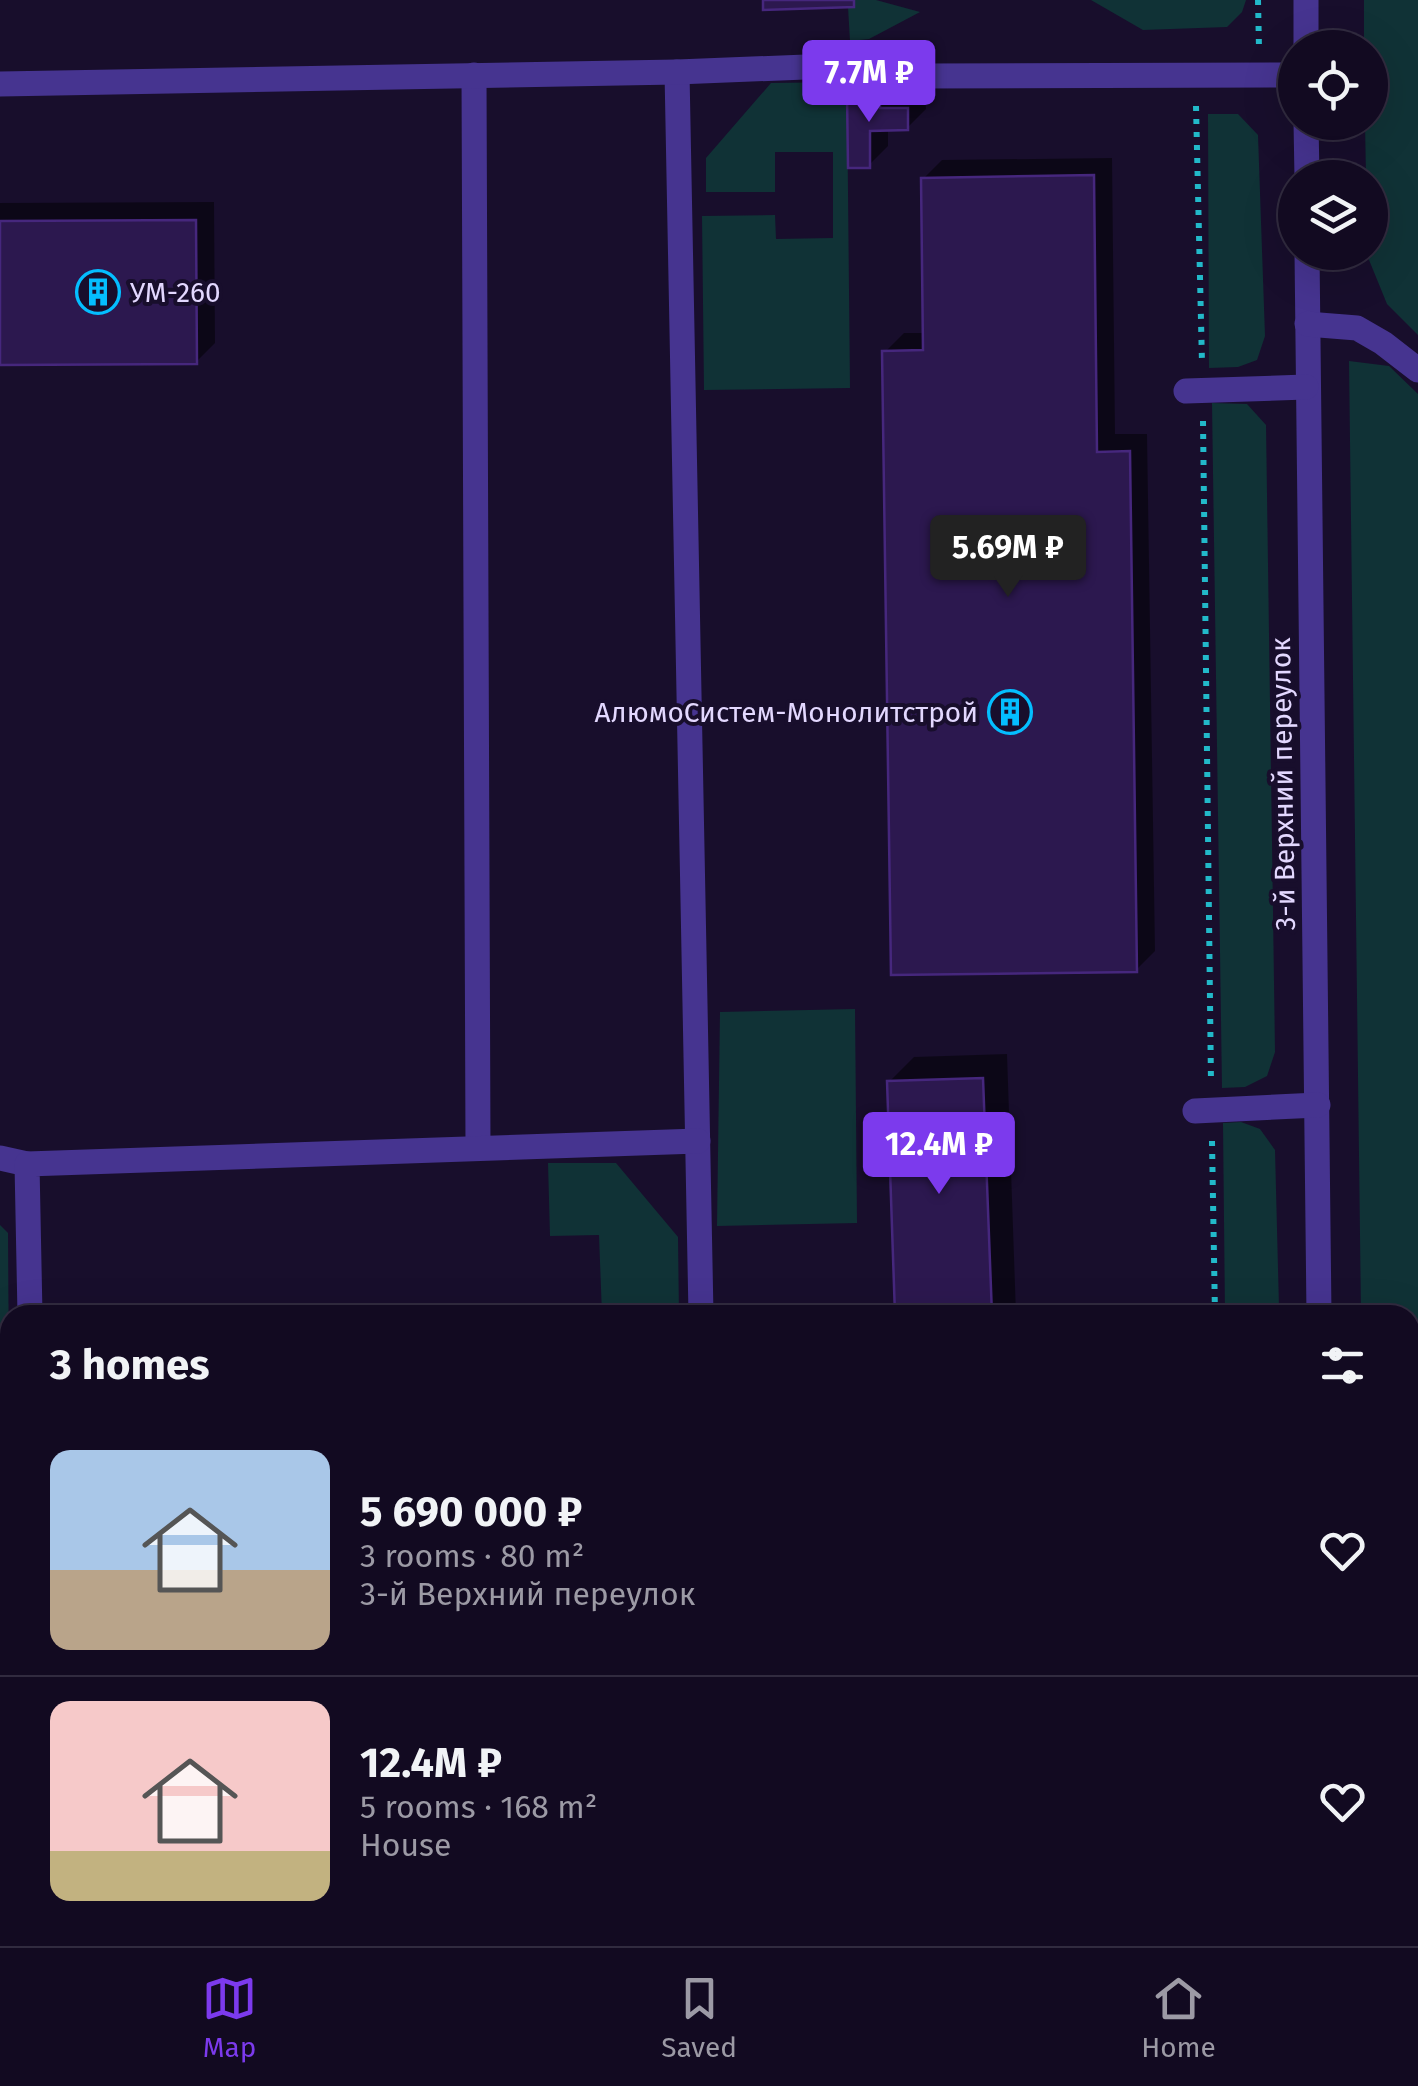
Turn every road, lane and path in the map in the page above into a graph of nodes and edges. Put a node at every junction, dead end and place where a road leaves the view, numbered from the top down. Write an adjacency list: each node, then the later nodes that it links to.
1 (1258, 0): 6 (path)
2 (1306, 0): 3 (street)
3 (1306, 30)
4 (677, 72): 5 (street); 8 (street); 17 (street)
5 (1196, 74): 6 (street); 14 (path)
6 (1260, 75): 7 (street)
7 (1278, 75)
8 (474, 76): 9 (street); 18 (street)
9 (0, 84)
10 (1307, 270): 11 (street, 3-й Верхний переулок)
11 (1307, 324): 12 (street); 13 (street, 3-й Верхний переулок)
12 (1418, 370)
13 (1306, 387): 14 (street); 15 (street, 3-й Верхний переулок)
14 (1194, 391): 16 (path)
15 (1318, 1105): 16 (street); 24 (street, 3-й Верхний переулок)
16 (1203, 1110): 23 (path)
17 (698, 1140): 18 (street); 22 (street)
18 (478, 1148): 20 (street)
19 (0, 1158): 20 (street)
20 (27, 1164): 21 (street)
21 (30, 1305)
22 (701, 1305)
23 (1214, 1305)
24 (1320, 1305)

